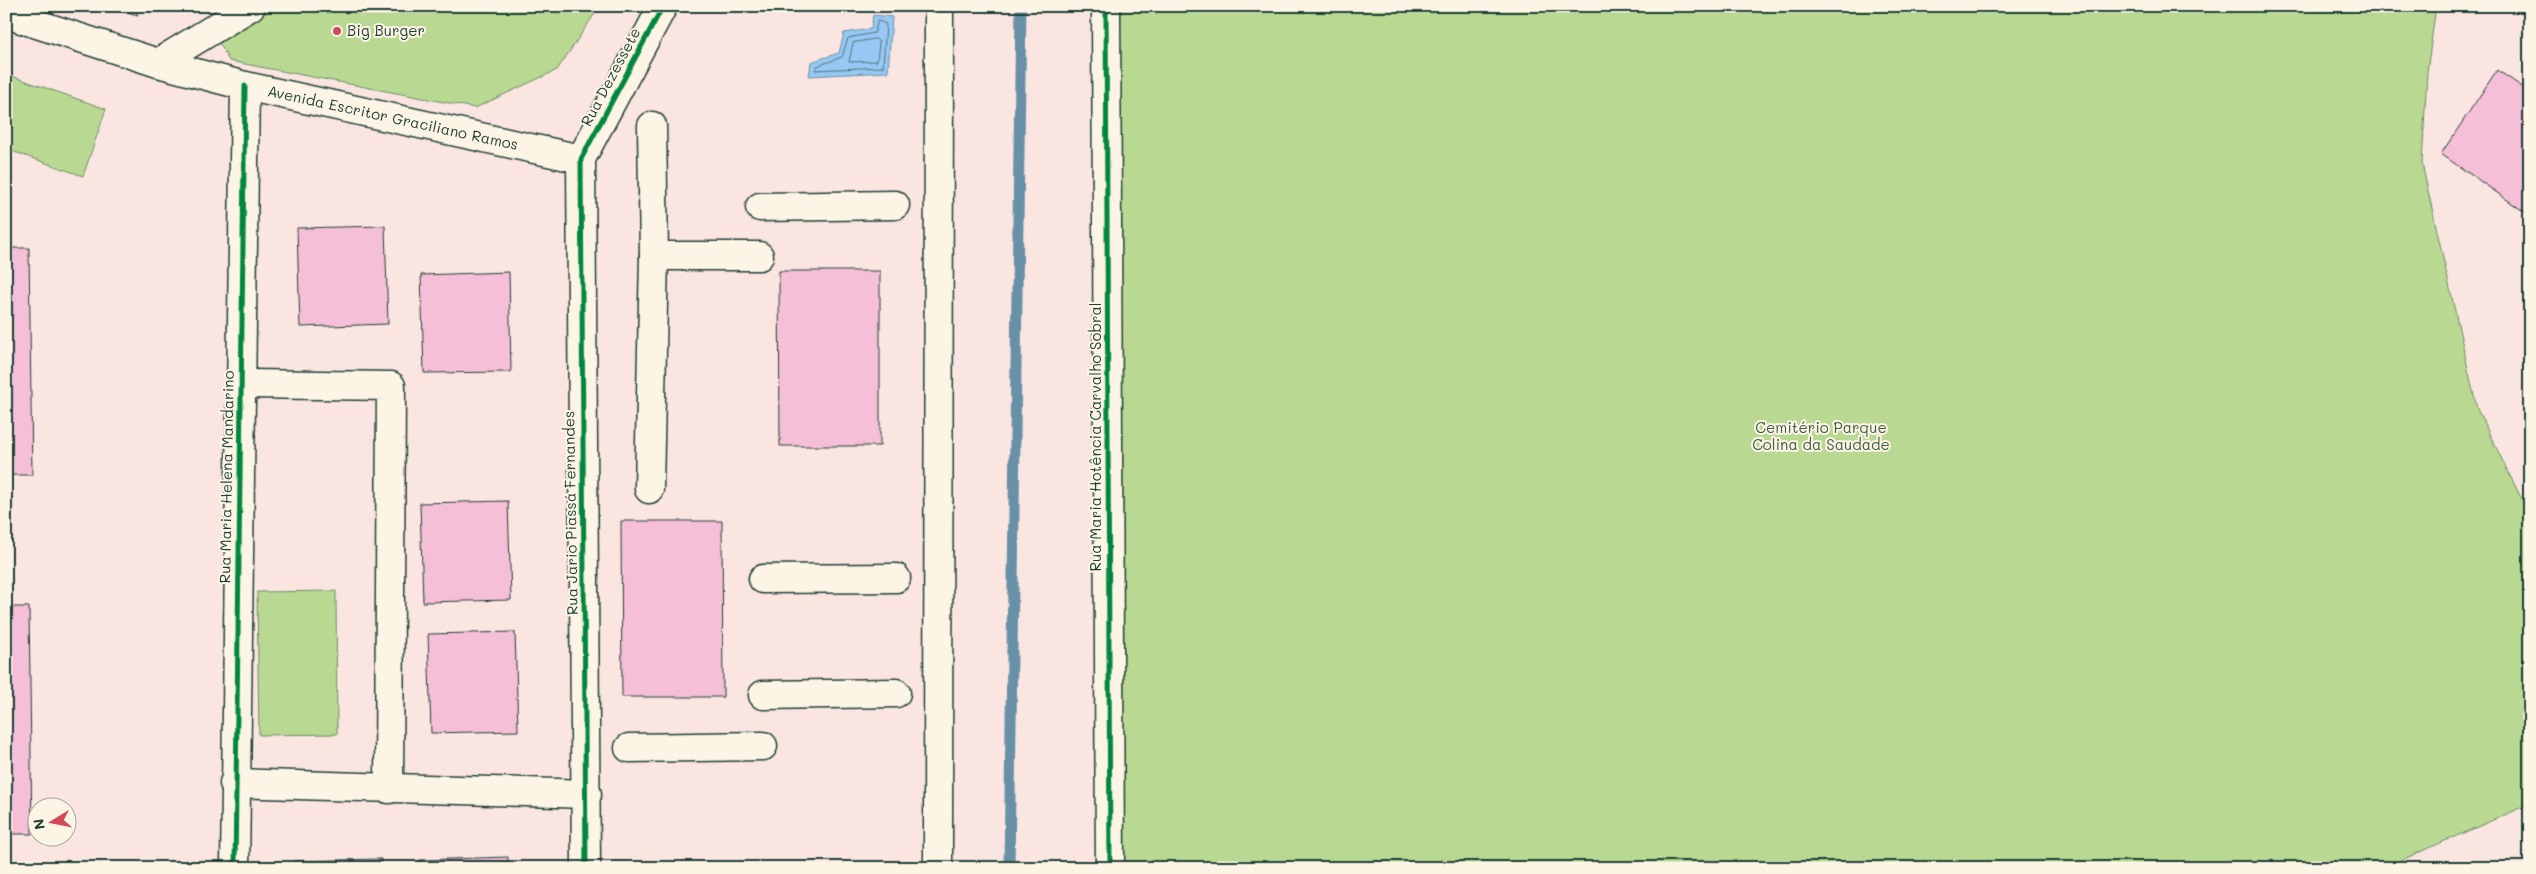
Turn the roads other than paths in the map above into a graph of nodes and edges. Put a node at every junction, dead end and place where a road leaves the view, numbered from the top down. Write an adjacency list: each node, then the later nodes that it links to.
1 (251, 6): 6 (street)
2 (663, 6): 9 (street, Rua Dezessete)
3 (939, 6): 27 (street)
4 (1106, 6): 28 (street, Rua Maria Hotência Carvalho Sobral)
5 (6, 14): 6 (street, Avenida Escritor Graciliano Ramos)
6 (158, 64): 7 (street, Avenida Escritor Graciliano Ramos)
7 (245, 86): 9 (street, Avenida Escritor Graciliano Ramos); 14 (street, Rua Maria Helena Mandarino)
8 (652, 126): 12 (street)
9 (581, 159): 24 (street, Rua Jario Piassá Fernandes)
10 (895, 205): 11 (street)
11 (760, 207)
12 (654, 256): 13 (street); 15 (street)
13 (759, 256)
14 (241, 384): 22 (street, Rua Maria Helena Mandarino); 23 (street)
15 (649, 489)
16 (896, 578): 17 (street)
17 (763, 579)
18 (896, 693): 19 (street)
19 (763, 695)
20 (763, 746): 21 (street)
21 (629, 748)
22 (246, 783): 23 (street); 25 (street, Rua Maria Helena Mandarino)
23 (389, 789): 24 (street)
24 (587, 794): 26 (street, Rua Jario Piassá Fernandes)
25 (235, 868)
26 (586, 868)
27 (938, 868)
28 (1110, 868)

